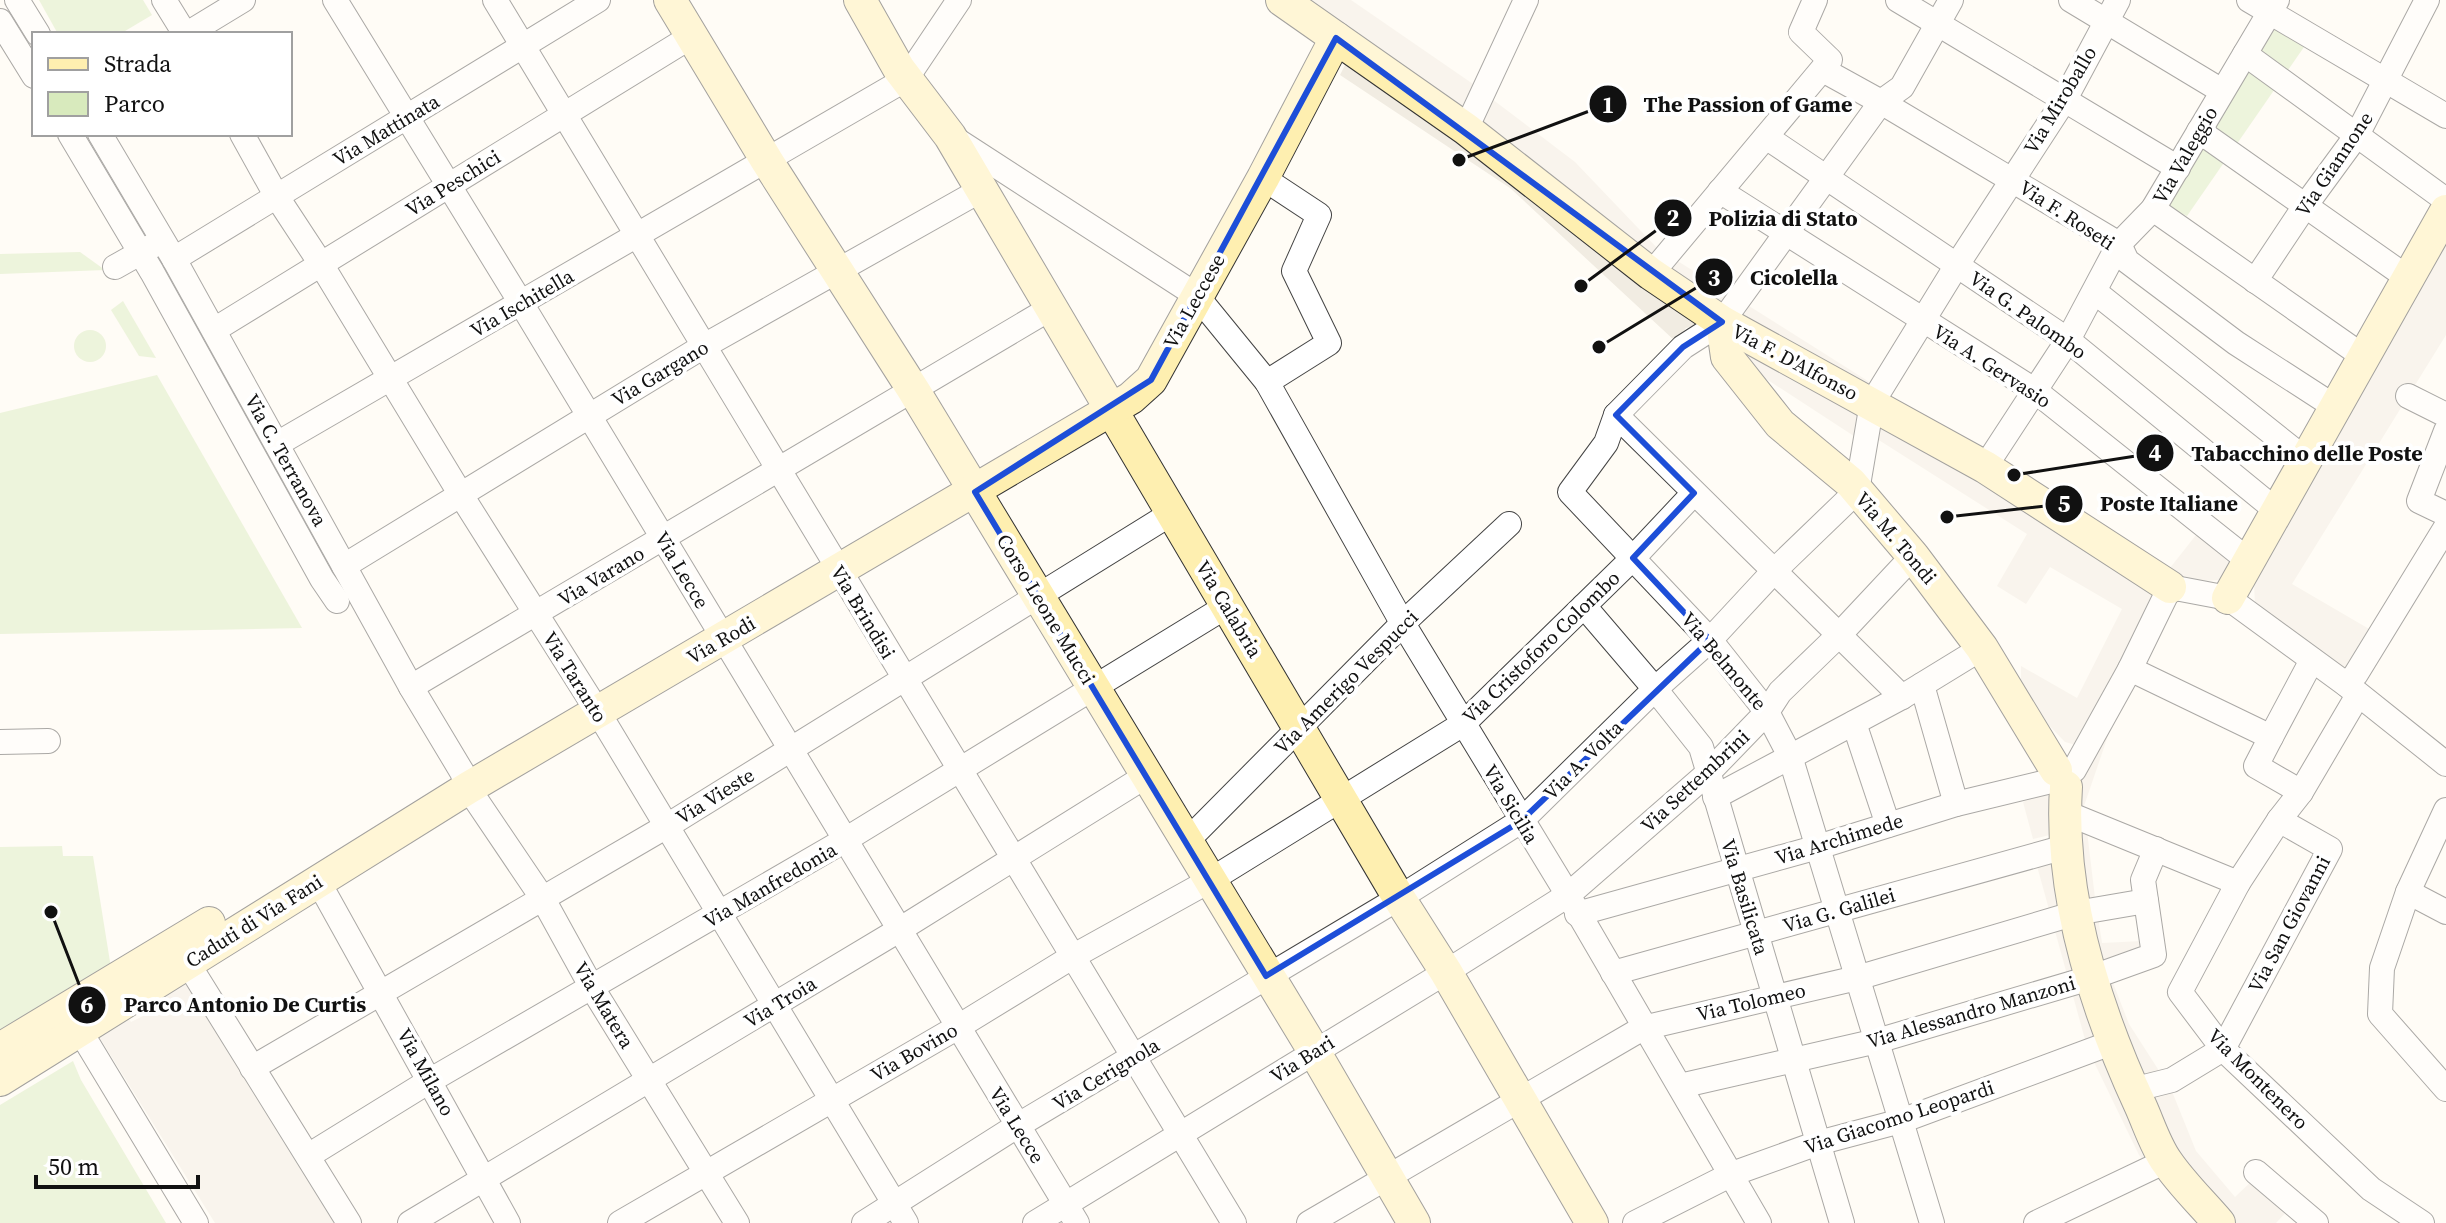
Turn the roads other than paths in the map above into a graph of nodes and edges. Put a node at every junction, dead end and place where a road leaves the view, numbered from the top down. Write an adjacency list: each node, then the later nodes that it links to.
1 (17, 0): 21 (street)
2 (164, 0): 22 (street)
3 (243, 0): 23 (street)
4 (335, 0): 37 (street, Via Lecce)
5 (495, 0): 26 (street, Via Brindisi)
6 (598, 0): 26 (street, Via Mattinata)
7 (670, 0): 24 (street, Corso Leone Mucci)
8 (860, 0): 30 (street, Via Calabria)
9 (959, 0): 30 (street)
10 (1282, 0): 25 (street, Via F. D'Alfonso)
11 (1526, 0): 38 (street)
12 (1815, 0): 28 (street)
13 (1898, 0): 20 (street)
14 (1951, 0): 20 (street)
15 (2071, 0): 18 (street)
16 (2427, 0): 31 (street, Via Giannone)
17 (2265, 4): 27 (street, Via Valeggio); 31 (street)
18 (2112, 11): 32 (street); 33 (street, Via Miroballo)
19 (0, 21): 29 (street)
20 (1937, 23): 33 (street); 34 (street)
21 (37, 32)
22 (185, 32)
23 (189, 32)
24 (692, 36): 35 (street, Via Peschici); 46 (street, Corso Leone Mucci)
25 (1336, 38): 38 (street, Via F. D'Alfonso); 48 (street, Via Leccese)
26 (523, 46): 35 (street, Via Brindisi); 37 (street, Via Mattinata)
27 (2245, 54): 32 (street, Via Valeggio); 40 (street)
28 (1823, 70): 34 (street, Via F. Roseti); 45 (street)
29 (32, 73)
30 (906, 79): 44 (street, Via Calabria); 46 (street, Via Ischitella)
31 (2385, 82): 36 (street); 40 (street, Via Giannone)
32 (2222, 91): 39 (street, Via Valeggio)
33 (2065, 99): 47 (street); 50 (street, Via Miroballo)
34 (1881, 102): 49 (street); 50 (street, Via F. Roseti)
35 (564, 115): 51 (street, Via Peschici); 60 (street, Via Brindisi)
36 (2446, 116)
37 (407, 117): 51 (street, Via Lecce); 54 (street, Via Mattinata)
38 (1466, 129): 68 (street, Via F. D'Alfonso)
39 (2199, 131): 47 (street, Via Valeggio); 56 (street)
40 (2357, 135): 55 (street); 56 (street, Via Giannone)
41 (71, 136): 63 (street)
42 (101, 136): 62 (street, Via C. Terranova)
43 (243, 136): 54 (street, Via Taranto)
44 (950, 136): 52 (street, Via Calabria); 72 (street, Via Sicilia)
45 (1766, 137): 49 (street, Via G. Palombo); 53 (street)
46 (767, 161): 60 (street, Via Ischitella); 67 (street, Corso Leone Mucci)
47 (2178, 168): 57 (street, Via Valeggio)
48 (1263, 178): 72 (street, Via Leccese); 82 (street)
49 (1827, 178): 59 (street); 65 (street, Via G. Palombo)
50 (2012, 179): 61 (street, Via F. Roseti); 65 (street, Via Miroballo)
51 (448, 186): 64 (street, Via Peschici); 73 (street, Via Lecce)
52 (981, 190): 67 (street, Via Gargano); 74 (street, Via Calabria)
53 (1720, 191): 59 (street, Via A. Gervasio); 68 (street)
54 (277, 197): 62 (street, Via Mattinata); 64 (street, Via Taranto)
55 (2446, 200)
56 (2305, 206): 69 (street); 70 (street, Via Giannone)
57 (2153, 209): 61 (street, Via Valeggio); 70 (street)
58 (2446, 211): 69 (street)
59 (1785, 233): 75 (street, Via A. Gervasio); 76 (street)
60 (637, 236): 73 (street, Via Ischitella); 79 (street, Via Brindisi)
61 (2119, 244): 71 (street, Via Valeggio); 87 (street, Via F. Roseti)
62 (169, 250): 63 (street, Via Mattinata); 77 (street, Via C. Terranova)
63 (141, 253): 66 (street, Via Mattinata); 116 (street)
64 (321, 264): 77 (street, Via Peschici); 81 (street, Via Taranto)
65 (1957, 265): 75 (street, Via Miroballo); 78 (street, Via G. Palombo)
66 (115, 267)
67 (837, 272): 79 (street, Via Gargano); 84 (street, Corso Leone Mucci)
68 (1651, 274): 76 (street, Via F. D'Alfonso)
69 (2408, 278): 80 (street)
70 (2255, 281): 80 (street)
71 (2095, 292): 78 (street, Via Valeggio); 94 (street)
72 (1196, 295): 82 (street, Via Sicilia); 88 (street, Via Leccese)
73 (521, 303): 81 (street, Via Ischitella); 91 (street, Via Lecce)
74 (1051, 308): 84 (street, Via Varano); 88 (street, Via Calabria)
75 (1922, 320): 83 (street, Via A. Gervasio); 86 (street, Via Miroballo)
76 (1722, 322): 86 (street, Via F. D'Alfonso); 89 (street, Via Belmonte); 97 (street, Via M. Tondi)
77 (214, 330): 93 (street, Via C. Terranova)
78 (2068, 340): 83 (street, Via Valeggio); 101 (street, Via G. Palombo)
79 (704, 346): 91 (street, Via Gargano); 96 (street, Via Brindisi)
80 (2364, 357): 87 (street)
81 (390, 379): 93 (street, Via Ischitella); 100 (street, Via Taranto)
82 (1267, 382): 120 (street, Via Sicilia)
83 (2034, 390): 95 (street, Via Valeggio); 109 (street, Via A. Gervasio)
84 (914, 391): 96 (street, Via Varano); 98 (street, Corso Leone Mucci)
85 (2408, 396): 90 (street)
86 (1872, 403): 95 (street, Via F. D'Alfonso); 97 (street)
87 (2335, 407): 94 (street)
88 (1111, 410): 98 (street, Via Leccese); 102 (street, Via Calabria)
89 (1616, 415): 99 (street); 108 (street, Via Belmonte)
90 (2446, 415)
91 (588, 417): 100 (street, Via Gargano); 106 (street, Via Lecce)
92 (2446, 431): 103 (street)
93 (277, 444): 110 (street, Via C. Terranova)
94 (2306, 460): 101 (street)
95 (1985, 467): 113 (street, Via F. D'Alfonso)
96 (780, 470): 106 (street, Via Varano); 111 (street, Via Brindisi)
97 (1857, 491): 107 (street, Via M. Tondi); 112 (street, Via A. Volta)
98 (975, 492): 111 (street, Via Rodi); 114 (street, Corso Leone Mucci)
99 (1694, 493): 108 (street, Via Cristoforo Colombo); 112 (street)
100 (461, 495): 110 (street, Via Gargano); 119 (street, Via Taranto)
101 (2277, 511): 109 (street)
102 (1172, 513): 114 (street, Via Vieste); 117 (street, Via Calabria)
103 (2446, 517)
104 (1509, 524): 120 (street, Via Amerigo Vespucci)
105 (2446, 527): 131 (street)
106 (663, 539): 119 (street, Via Varano); 122 (street, Via Lecce)
107 (1913, 556): 121 (street, Via Settembrini); 124 (street, Via M. Tondi)
108 (1633, 558): 118 (street, Via Cristoforo Colombo); 123 (street, Via Belmonte)
109 (2249, 561): 115 (street)
110 (344, 566): 128 (street, Via C. Terranova)
111 (838, 571): 122 (street, Via Rodi); 127 (street, Via Brindisi)
112 (1774, 571): 121 (street); 123 (street, Via A. Volta)
113 (2170, 587): 115 (street); 126 (street)
114 (1037, 595): 127 (street, Via Vieste); 129 (street, Corso Leone Mucci)
115 (2228, 598): 125 (street)
116 (337, 601)
117 (1227, 606): 129 (street, Via Manfredonia); 137 (street, Via Calabria)
118 (1584, 606): 130 (street, Via Basilicata); 136 (street, Via Cristoforo Colombo)
119 (535, 614): 128 (street, Via Varano); 133 (street, Via Taranto)
120 (1403, 623): 136 (street, Via Sicilia); 137 (street, Via Amerigo Vespucci)
121 (1839, 635): 132 (street); 134 (street, Via Settembrini)
122 (724, 638): 133 (street, Via Rodi); 141 (street, Via Lecce)
123 (1710, 640): 130 (street, Via A. Volta); 134 (street, Via Belmonte)
124 (1982, 648): 132 (street); 147 (street, Via M. Tondi)
125 (2312, 660): 131 (street); 138 (street)
126 (2130, 669): 138 (street); 147 (street)
127 (904, 680): 141 (street, Via Vieste); 144 (street, Via Brindisi)
128 (411, 687): 146 (street, Via C. Terranova)
129 (1093, 688): 144 (street, Via Manfredonia); 145 (street, Corso Leone Mucci)
130 (1655, 689): 148 (street, Via Basilicata); 154 (street, Via A. Volta)
131 (2352, 690): 143 (street); 149 (street)
132 (1912, 691): 135 (street); 151 (street)
133 (598, 712): 146 (street, Via Rodi); 156 (street, Via Taranto)
134 (1767, 712): 142 (street, Via Belmonte); 148 (street, Via Settembrini)
135 (1854, 723): 142 (street); 155 (street)
136 (1463, 724): 150 (street, Via Cristoforo Colombo); 154 (street, Via Sicilia)
137 (1300, 729): 150 (street, Via Calabria); 158 (street, Via Amerigo Vespucci)
138 (2271, 737): 149 (street)
139 (48, 741): 140 (street)
140 (0, 742)
141 (791, 748): 156 (street, Via Vieste); 157 (street, Via Lecce)
142 (1790, 756): 148 (street); 159 (street, Via Belmonte)
143 (2445, 761)
144 (959, 770): 157 (street, Via Manfredonia); 162 (street, Via Brindisi)
145 (1146, 776): 158 (street, Corso Leone Mucci); 162 (street, Via Troia)
146 (465, 780): 164 (street, Caduti di Via Fani); 169 (street, Via Matera); 189 (street)
147 (2063, 784): 151 (street, Via Archimede); 160 (street, Via M. Tondi); 161 (street)
148 (1712, 785): 163 (street, Via Basilicata); 171 (street, Via Settembrini)
149 (2301, 792): 153 (street)
150 (1341, 799): 165 (street, Via Cristoforo Colombo); 168 (street, Via Calabria)
151 (1956, 804): 155 (street, Via Archimede)
152 (2446, 810): 167 (street)
153 (2279, 820): 166 (street, Via Montenero); 195 (street, Via San Giovanni)
154 (1521, 821): 168 (street, Via A. Volta); 171 (street, Via Sicilia)
155 (1888, 825): 159 (street, Via Archimede)
156 (667, 826): 169 (street, Via Vieste); 175 (street, Via Taranto)
157 (845, 840): 175 (street, Via Manfredonia); 176 (street, Via Lecce)
158 (1186, 842): 165 (street, Corso Leone Mucci)
159 (1818, 847): 163 (street, Via Archimede); 172 (street, Via Belmonte)
160 (2065, 847): 172 (street, Via G. Galilei); 174 (street, Via M. Tondi)
161 (2156, 849): 166 (street); 170 (street, Via Alessandro Manzoni)
162 (1013, 859): 176 (street, Via Troia); 178 (street, Via Brindisi)
163 (1737, 869): 171 (street, Via Archimede); 177 (street, Via Basilicata)
164 (318, 881): 179 (street, Caduti di Via Fani); 186 (street, Via Milano)
165 (1209, 881): 178 (street, Via Bovino); 182 (street, Corso Leone Mucci)
166 (2238, 883): 195 (street, Via Montenero)
167 (2408, 892): 173 (street); 204 (street)
168 (1399, 898): 180 (street, Via Calabria); 182 (street, Via A. Volta)
169 (543, 899): 185 (street, Via Matera); 186 (street, Via Vieste)
170 (2146, 901): 174 (street, Via Tolomeo); 184 (street, Via Alessandro Manzoni)
171 (1573, 905): 180 (street, Via Bari); 181 (street, Via Sicilia)
172 (1837, 911): 177 (street, Via G. Galilei); 183 (street, Via Belmonte)
173 (2446, 912)
174 (2076, 913): 183 (street, Via Tolomeo); 184 (street, Via M. Tondi)
175 (720, 915): 185 (street, Via Manfredonia); 188 (street, Via Taranto)
176 (899, 930): 188 (street, Via Troia); 190 (street, Via Lecce)
177 (1756, 934): 181 (street, Via G. Galilei); 187 (street, Via Basilicata)
178 (1072, 957): 190 (street, Via Bovino); 197 (street, Via Brindisi)
179 (187, 962): 189 (street, Caduti di Via Fani); 199 (street)
180 (1446, 972): 196 (street, Via Bari); 206 (street, Via Calabria)
181 (1613, 973): 191 (street, Via Sicilia)
182 (1266, 976): 196 (street, Corso Leone Mucci); 197 (street, Via Cerignola)
183 (1857, 978): 187 (street, Via Tolomeo); 192 (street, Via Belmonte)
184 (2090, 978): 192 (street, Via Alessandro Manzoni); 193 (street, Via M. Tondi)
185 (591, 986): 201 (street, Via Manfredonia); 202 (street, Via Matera)
186 (381, 994): 199 (street, Via Vieste); 201 (street, Via Milano)
187 (1775, 997): 191 (street, Via Tolomeo); 198 (street, Via Basilicata)
188 (774, 1005): 202 (street, Via Troia); 207 (street, Via Taranto)
189 (73, 1020): 194 (street); 200 (street, Caduti di Via Fani); 222 (street)
190 (958, 1027): 207 (street, Via Bovino); 209 (street, Via Lecce)
191 (1643, 1028): 203 (street, Via Sicilia); 206 (street, Via Tolomeo)
192 (1877, 1041): 198 (street, Via Alessandro Manzoni); 208 (street, Via Belmonte)
193 (2111, 1043): 205 (street, Via M. Tondi); 208 (street, Via Giacomo Leopardi)
194 (0, 1049)
195 (2223, 1049): 205 (street); 241 (street, Via Montenero)
196 (1314, 1051): 210 (street, Via Bari); 217 (street, Corso Leone Mucci)
197 (1133, 1059): 209 (street, Via Cerignola); 210 (street, Via Brindisi)
198 (1793, 1060): 203 (street, Via Alessandro Manzoni); 211 (street, Via Basilicata)
199 (252, 1068): 212 (street)
200 (0, 1080)
201 (431, 1080): 212 (street, Via Manfredonia); 218 (street, Via Milano)
202 (650, 1080): 214 (street, Via Matera); 218 (street, Via Troia)
203 (1680, 1086): 216 (street, Via Sicilia)
204 (2446, 1089)
205 (2132, 1090): 213 (street, Via M. Tondi)
206 (1518, 1099): 217 (street, Via Tolomeo); 233 (street, Via Calabria)
207 (831, 1100): 214 (street, Via Bovino); 220 (street, Via Taranto)
208 (1901, 1121): 211 (street, Via Giacomo Leopardi); 237 (street, Via Belmonte)
209 (1017, 1126): 219 (street, Via Lecce); 220 (street, Via Cerignola)
210 (1182, 1134): 219 (street, Via Bari); 230 (street, Via Brindisi)
211 (1818, 1143): 216 (street, Via Giacomo Leopardi); 236 (street, Via Basilicata)
212 (308, 1156): 223 (street)
213 (2166, 1161): 238 (street); 239 (street, Via M. Tondi)
214 (705, 1172): 226 (street, Via Bovino); 227 (street, Via Matera)
215 (2256, 1172): 221 (street)
216 (1732, 1174): 234 (street, Via Giacomo Leopardi); 235 (street, Via Sicilia)
217 (1387, 1177): 231 (street, Via Tolomeo); 232 (street, Corso Leone Mucci)
218 (484, 1179): 224 (street, Via Troia); 225 (street, Via Milano)
219 (1071, 1213): 229 (street, Via Bari)
220 (900, 1214): 228 (street, Via Cerignola)
221 (2289, 1215): 240 (street)
222 (196, 1223)
223 (349, 1223)
224 (410, 1223)
225 (508, 1223)
226 (620, 1223)
227 (737, 1223)
228 (864, 1223)
229 (1035, 1223)
230 (1234, 1223)
231 (1309, 1223)
232 (1414, 1223)
233 (1592, 1223)
234 (1635, 1223)
235 (1759, 1223)
236 (1842, 1223)
237 (1932, 1223)
238 (2036, 1223)
239 (2219, 1223)
240 (2316, 1223)
241 (2422, 1223)

